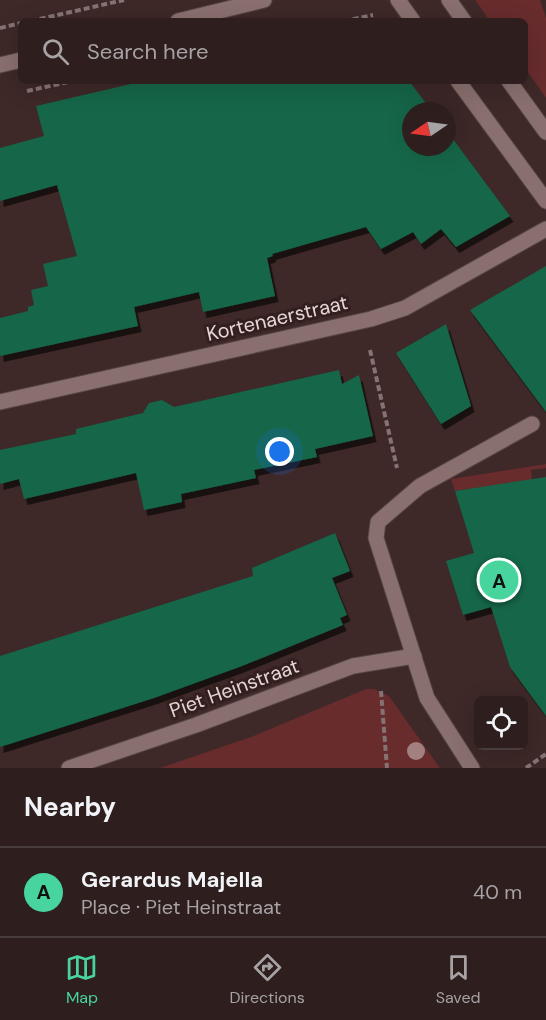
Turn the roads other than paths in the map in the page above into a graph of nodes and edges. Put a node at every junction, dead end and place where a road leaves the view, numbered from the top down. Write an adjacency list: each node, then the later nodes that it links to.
1 (264, 0): 4 (street)
2 (398, 0): 5 (street)
3 (449, 0): 6 (street)
4 (190, 18)
5 (411, 18)
6 (462, 18)
7 (18, 61): 8 (street)
8 (0, 65)
9 (460, 84): 12 (street)
10 (511, 84): 11 (street)
11 (546, 132)
12 (546, 201)
13 (546, 229): 14 (street, Kortenaerstraat)
14 (0, 402)
15 (532, 424): 16 (street)
16 (414, 656): 17 (street, Piet Heinstraat); 18 (street)
17 (69, 768)
18 (472, 768)

